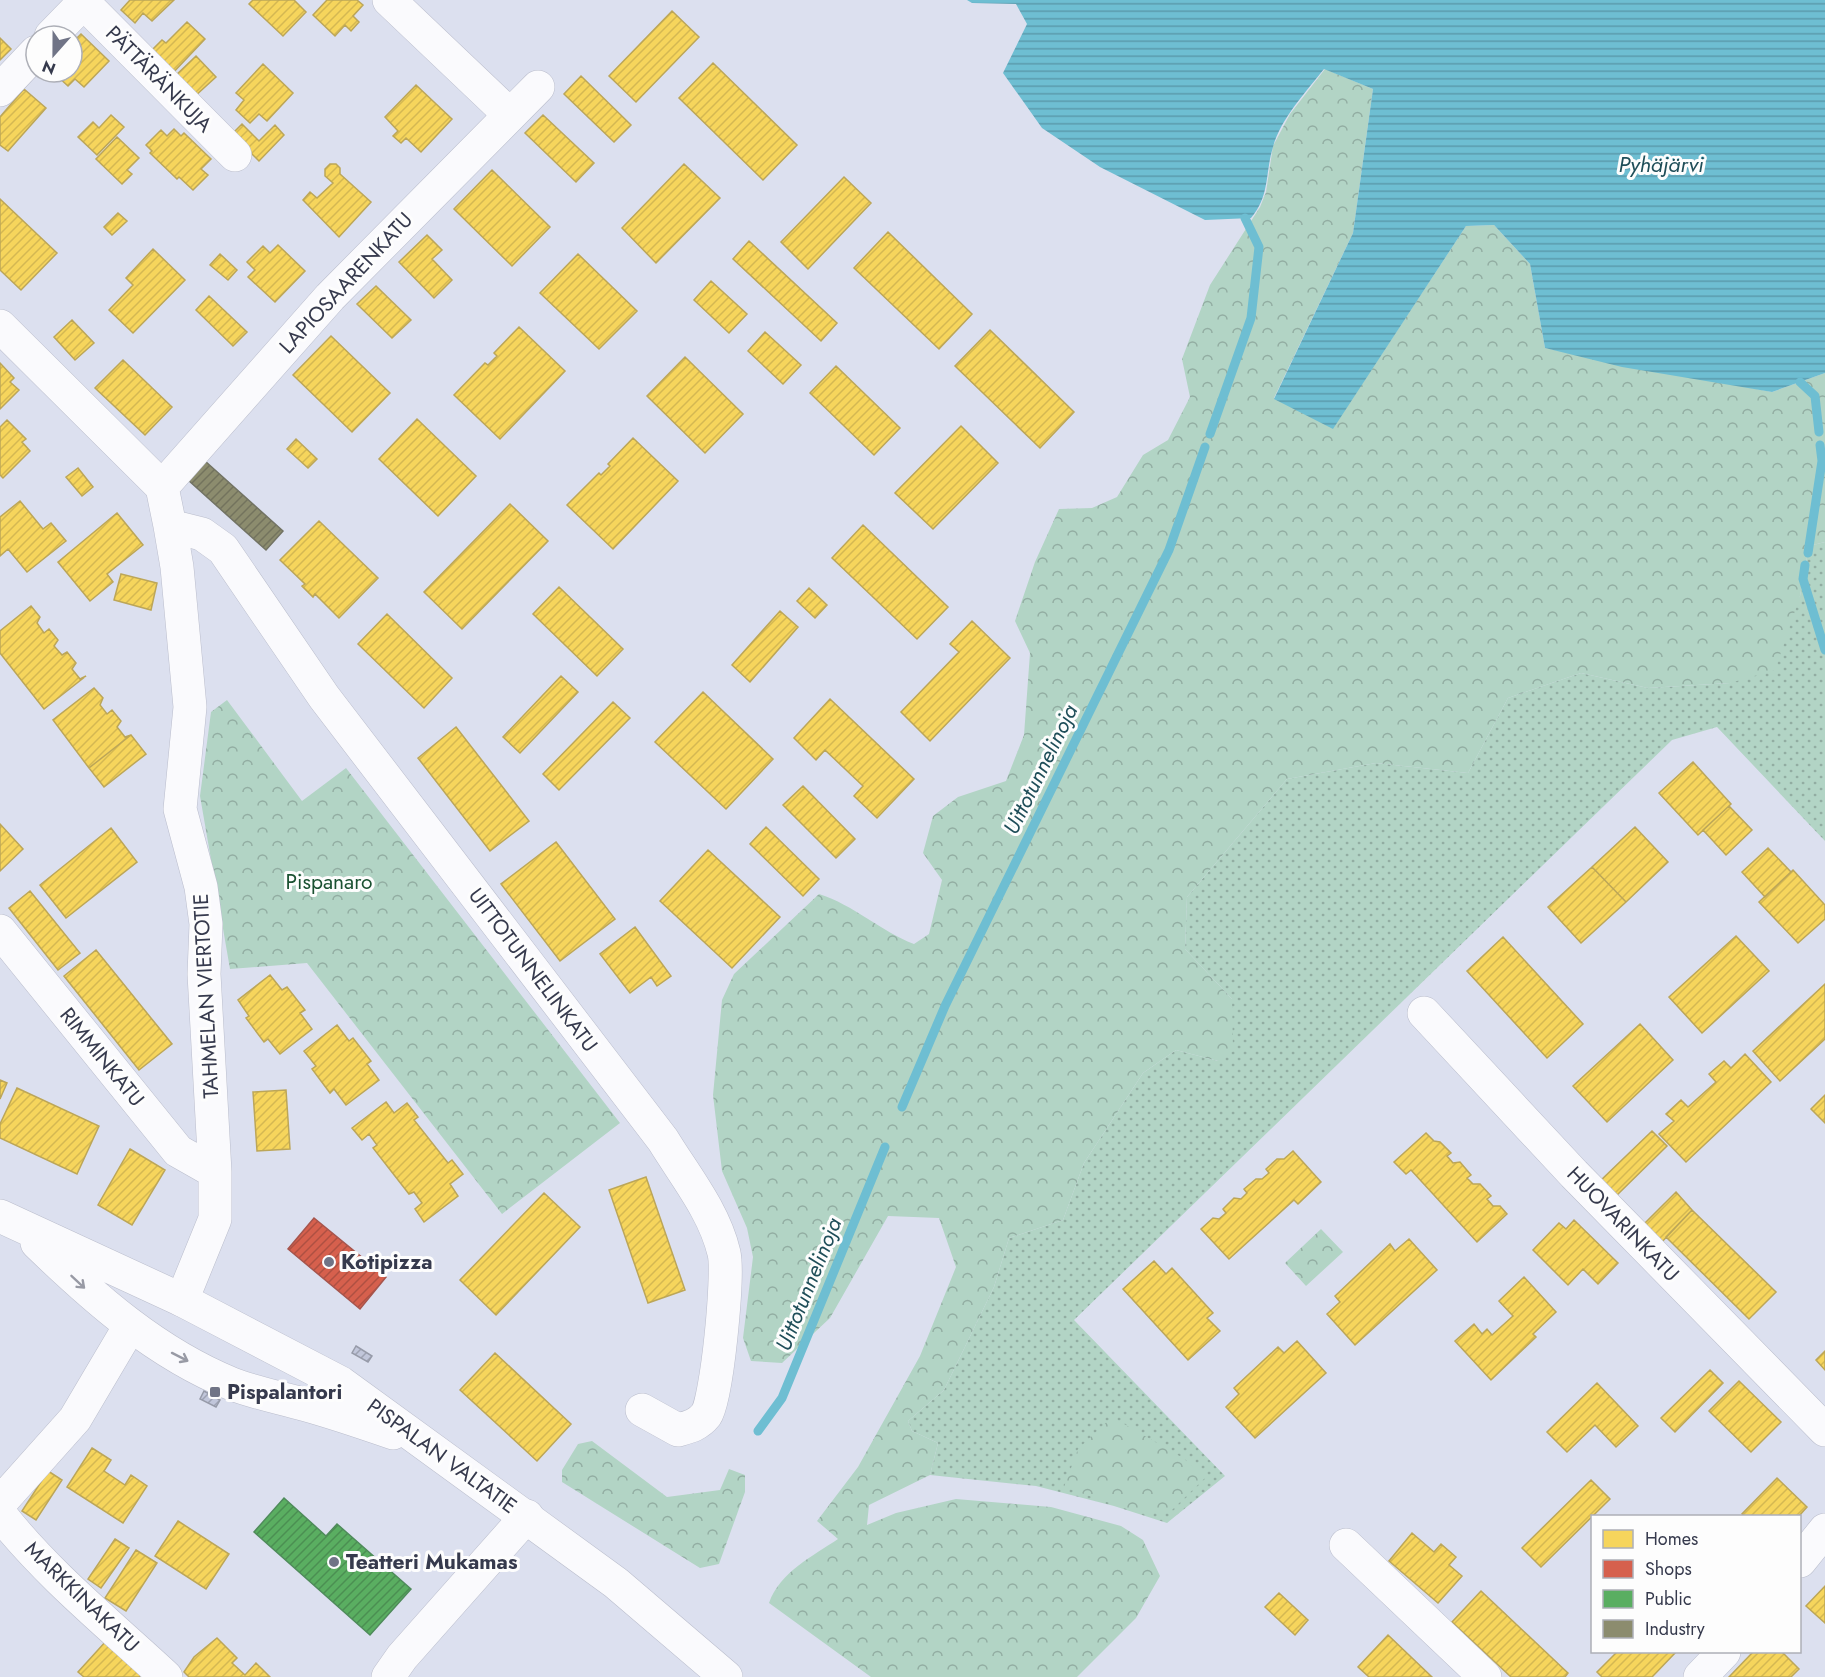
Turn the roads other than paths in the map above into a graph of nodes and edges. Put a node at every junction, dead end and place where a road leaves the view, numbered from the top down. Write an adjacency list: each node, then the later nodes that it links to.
1 (389, 0): 7 (street)
2 (84, 1): 3 (street); 8 (street, PÄTTÄRÄNKUJA)
3 (62, 24)
4 (24, 65): 6 (street)
5 (538, 87): 7 (street, LAPIOSAARENKATU)
6 (0, 90)
7 (510, 115): 10 (street, LAPIOSAARENKATU)
8 (235, 155)
9 (0, 326): 10 (street)
10 (162, 487): 11 (street, TAHMELAN VIERTOTIE)
11 (170, 526): 14 (street, TAHMELAN VIERTOTIE); 18 (street, UITTOTUNNELINKATU)
12 (0, 931): 14 (street, RIMMINKATU)
13 (1424, 1013): 19 (street, HUOVARINKATU)
14 (215, 1172): 16 (street, TAHMELAN VIERTOTIE)
15 (10, 1222): 16 (street, PISPALAN VALTATIE); 17 (street, one-way to 17)
16 (182, 1300): 20 (street, PISPALAN VALTATIE)
17 (123, 1338): 20 (street, one-way to 20); 21 (street)
18 (642, 1410)
19 (1825, 1430)
20 (421, 1442): 23 (street, PISPALAN VALTATIE)
21 (0, 1503)
22 (0, 1514): 28 (street, MARKKINAKATU)
23 (527, 1516): 29 (street); 30 (street, PISPALAN VALTATIE)
24 (1825, 1530): 26 (street)
25 (1346, 1545): 31 (street)
26 (1801, 1560)
27 (1723, 1653): 32 (street)
28 (166, 1677)
29 (388, 1677)
30 (726, 1677)
31 (1485, 1677)
32 (1700, 1677)

